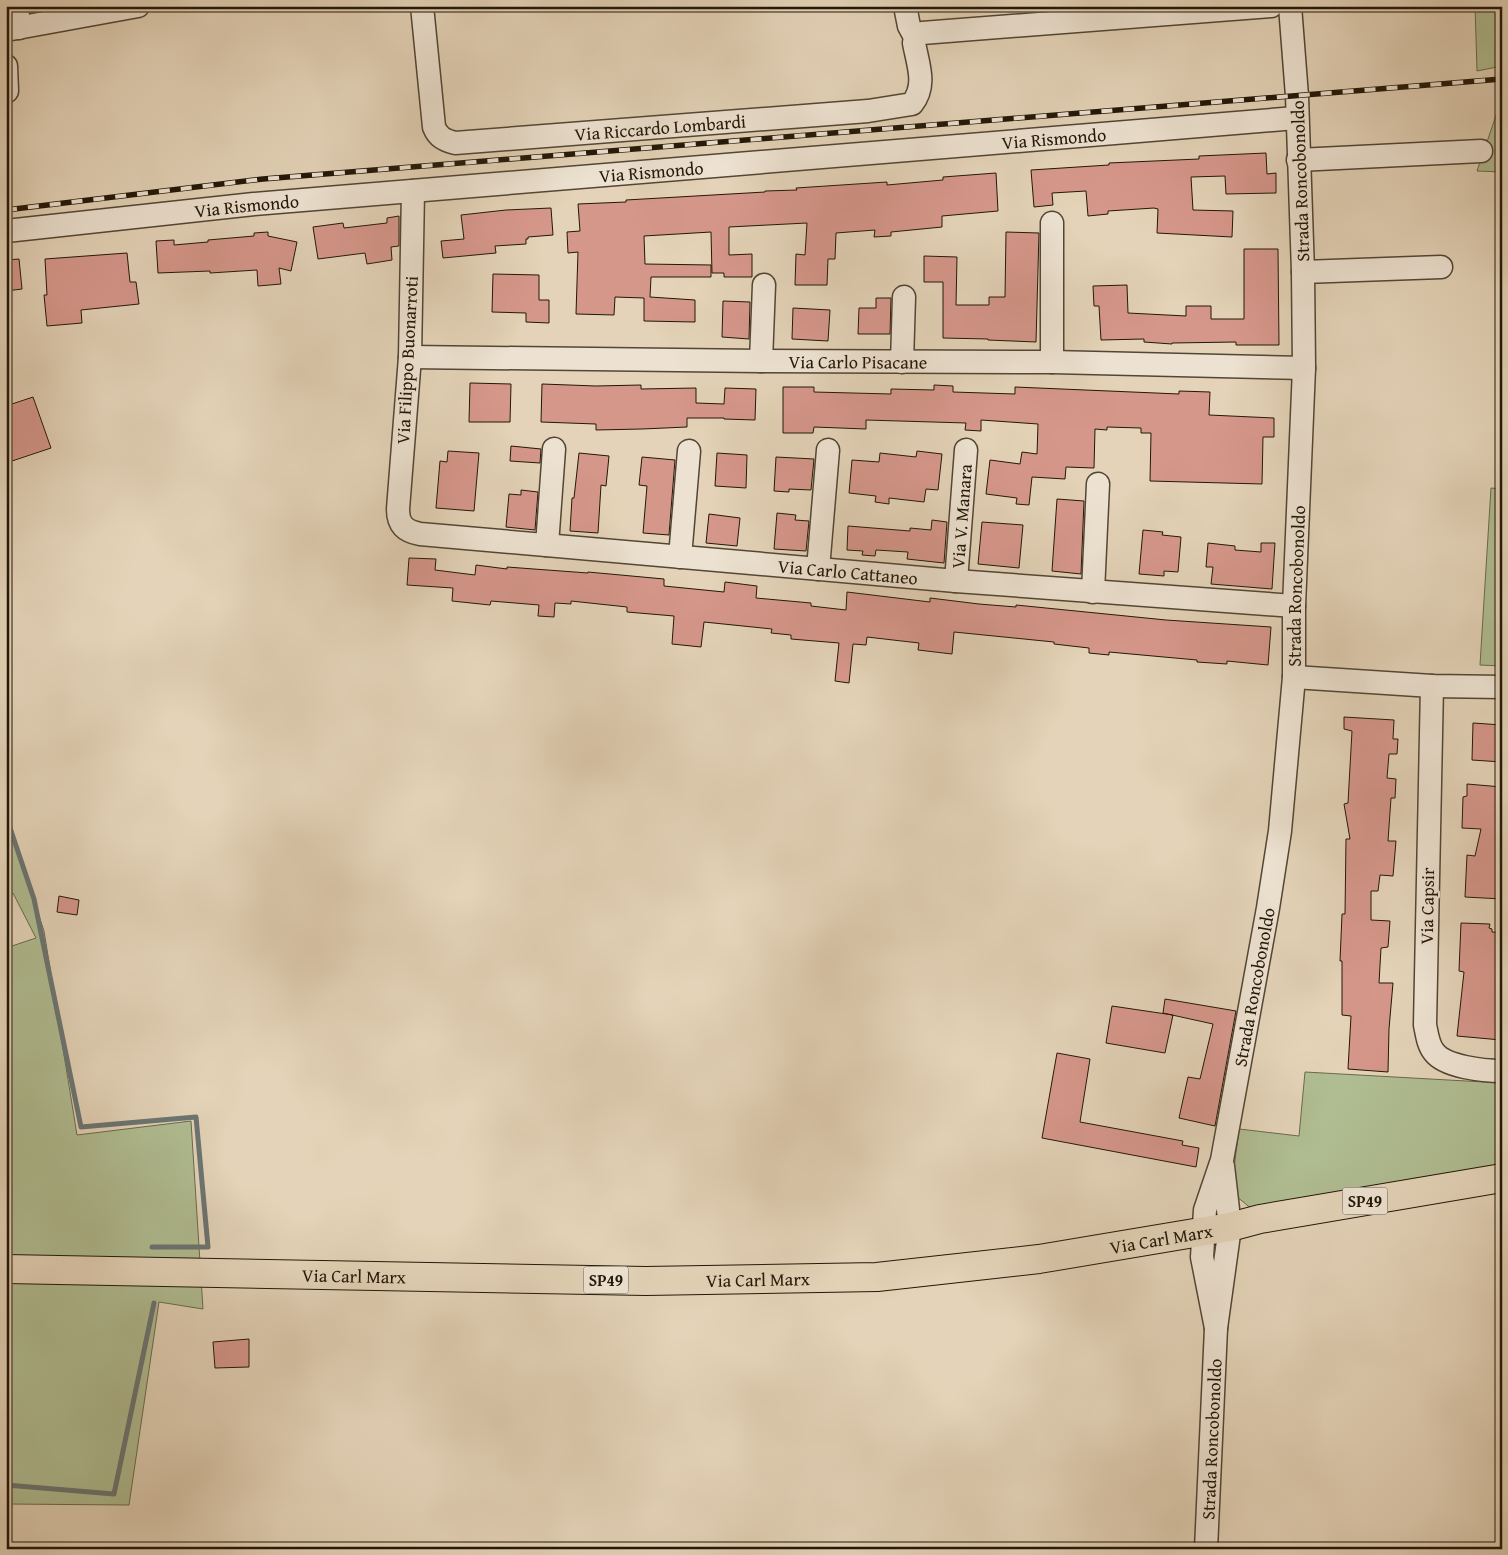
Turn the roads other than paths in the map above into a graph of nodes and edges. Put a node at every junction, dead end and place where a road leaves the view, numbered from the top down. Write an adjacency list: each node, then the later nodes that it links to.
1 (138, 6): 6 (street)
2 (422, 6): 7 (street, Via Riccardo Lombardi)
3 (905, 6): 7 (street, Via Riccardo Lombardi)
4 (1271, 6): 7 (street)
5 (1290, 6): 10 (street, Strada Roncobonoldo)
6 (14, 21)
7 (915, 37)
8 (6, 66): 9 (street)
9 (8, 91)
10 (1296, 118): 12 (street, Strada Roncobonoldo); 13 (street, Via Rismondo)
11 (1481, 151): 12 (street)
12 (1298, 160): 17 (street, Strada Roncobonoldo)
13 (413, 191): 15 (street, Via Rismondo); 20 (street, Via Filippo Buonarroti)
14 (1052, 223): 23 (street)
15 (6, 231)
16 (1441, 267): 17 (street)
17 (1303, 272): 24 (street, Strada Roncobonoldo)
18 (764, 285): 21 (street)
19 (904, 297): 22 (street)
20 (410, 357): 21 (street, Via Carlo Pisacane); 30 (street, Via Filippo Buonarroti)
21 (761, 361): 22 (street, Via Carlo Pisacane)
22 (902, 362): 23 (street, Via Carlo Pisacane)
23 (1052, 362): 24 (street, Via Carlo Pisacane)
24 (1304, 368): 36 (street, Strada Roncobonoldo)
25 (554, 449): 31 (street)
26 (828, 450): 33 (street)
27 (966, 450): 34 (street, Via V. Manara)
28 (689, 451): 32 (street)
29 (1098, 484): 35 (street)
30 (403, 527): 31 (street, Via Carlo Cattaneo)
31 (547, 545): 32 (street, Via Carlo Cattaneo)
32 (680, 557): 33 (street, Via Carlo Cattaneo)
33 (818, 569): 34 (street, Via Carlo Cattaneo)
34 (956, 581): 35 (street, Via Carlo Cattaneo)
35 (1093, 592): 36 (street, Via Carlo Cattaneo)
36 (1294, 606): 37 (street, Strada Roncobonoldo)
37 (1294, 677): 38 (street); 41 (street, Strada Roncobonoldo)
38 (1432, 686): 39 (street); 40 (street, Via Capsir)
39 (1502, 686)
40 (1502, 1071)
41 (1222, 1160): 43 (street, Strada Roncobonoldo); 44 (street, Strada Roncobonoldo)
42 (1502, 1178): 43 (main road, Via Carl Marx / SP49)
43 (1230, 1227): 44 (main road, Via Carl Marx / SP49); 46 (street, Strada Roncobonoldo)
44 (1203, 1231): 45 (main road, Via Carl Marx / SP49); 46 (street, Strada Roncobonoldo)
45 (6, 1269)
46 (1216, 1328): 47 (street, Strada Roncobonoldo)
47 (1206, 1549)

